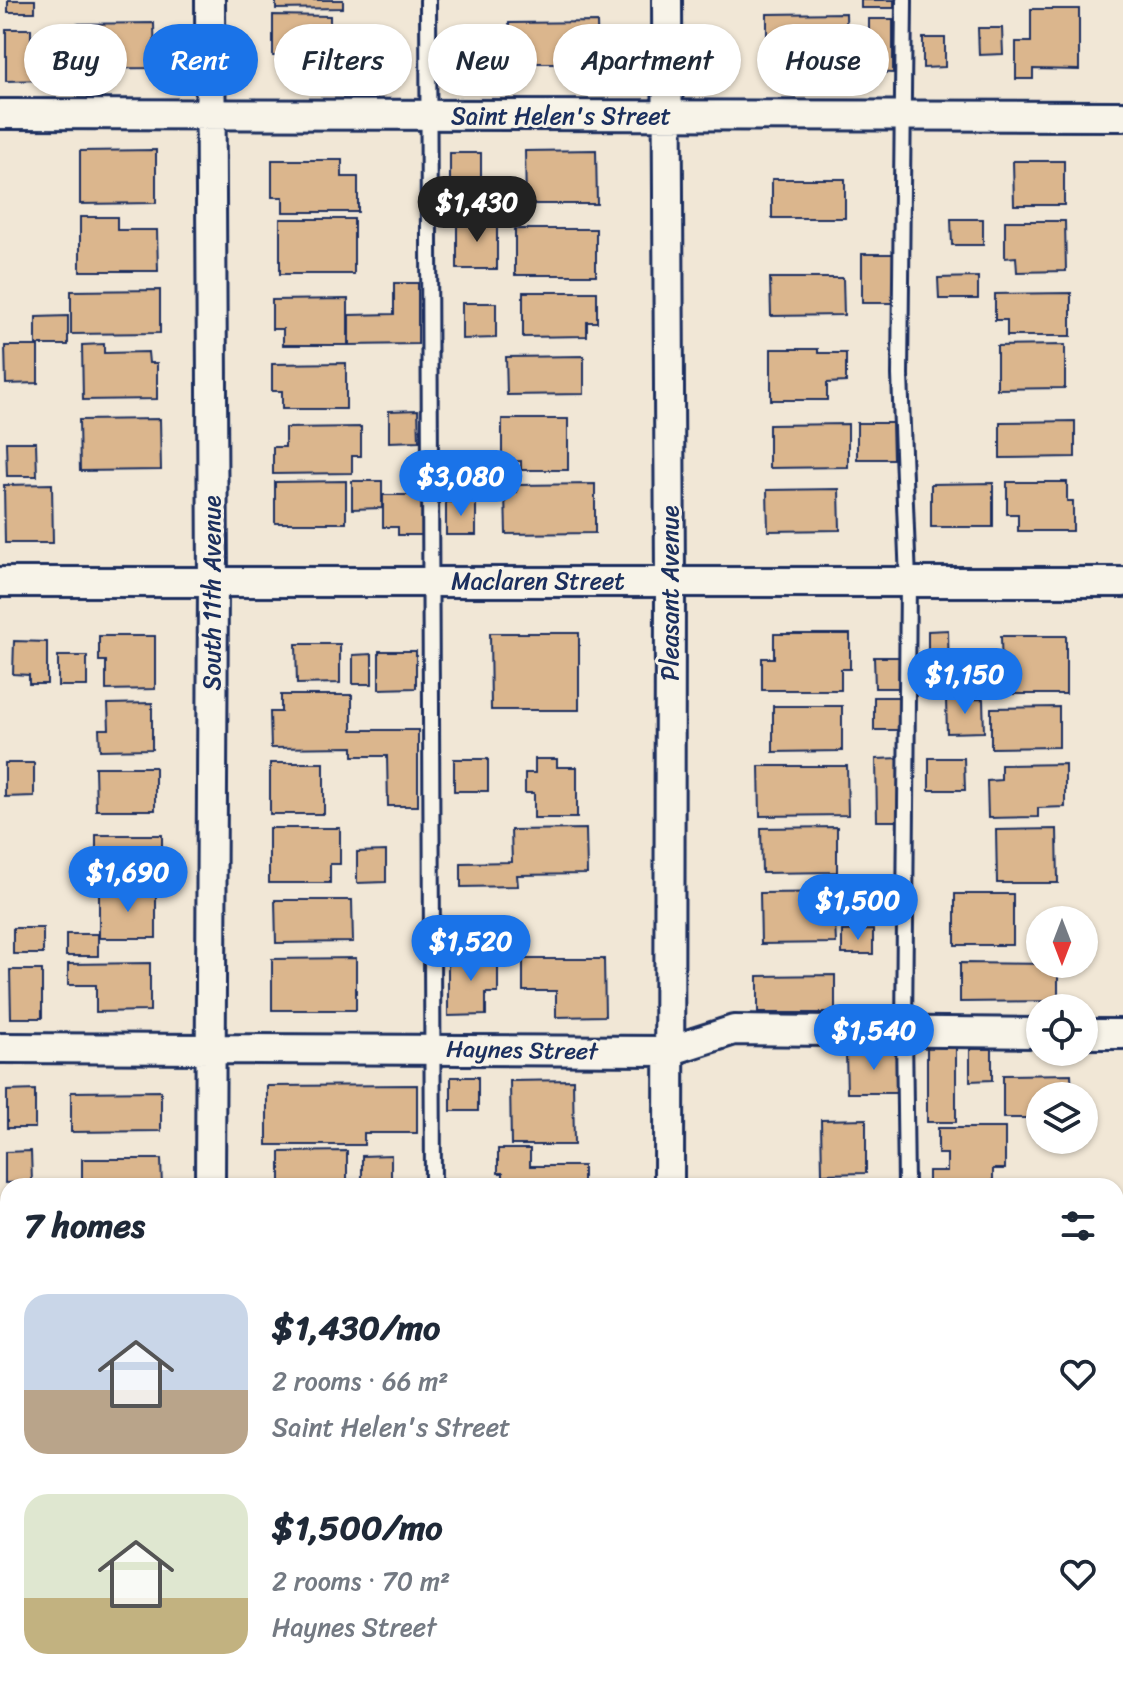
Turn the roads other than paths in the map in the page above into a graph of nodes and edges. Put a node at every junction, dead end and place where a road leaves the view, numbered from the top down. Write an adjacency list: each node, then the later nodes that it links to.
1 (210, 0): 6 (street, South 11th Avenue)
2 (428, 0): 7 (lane)
3 (667, 0): 8 (street, Pleasant Avenue)
4 (904, 0): 9 (lane)
5 (0, 114): 6 (street, Saint Helen's Street)
6 (211, 116): 7 (street, Saint Helen's Street); 16 (street, South 11th Avenue)
7 (428, 116): 8 (street, Saint Helen's Street); 14 (lane)
8 (668, 116): 9 (street, Saint Helen's Street); 11 (street, Pleasant Avenue)
9 (904, 116): 10 (street, Saint Helen's Street); 12 (lane)
10 (1123, 116)
11 (670, 580): 12 (street, Maclaren Street); 14 (street, Maclaren Street); 24 (street, Pleasant Avenue)
12 (908, 581): 15 (street, Maclaren Street); 17 (lane)
13 (0, 582): 16 (street, Maclaren Street)
14 (432, 582): 16 (street, Maclaren Street); 23 (lane)
15 (1123, 582)
16 (213, 583): 21 (street, South 11th Avenue)
17 (904, 1031): 18 (street, Haynes Street); 24 (street, Haynes Street); 28 (lane)
18 (1026, 1033)
19 (1098, 1034): 20 (street)
20 (1123, 1034)
21 (210, 1047): 22 (street, Haynes Street); 23 (street, Haynes Street); 25 (street, South 11th Avenue)
22 (0, 1048)
23 (432, 1049): 24 (street, Haynes Street); 26 (lane)
24 (669, 1051): 27 (street, Pleasant Avenue)
25 (210, 1178)
26 (433, 1178)
27 (669, 1178)
28 (906, 1178)

